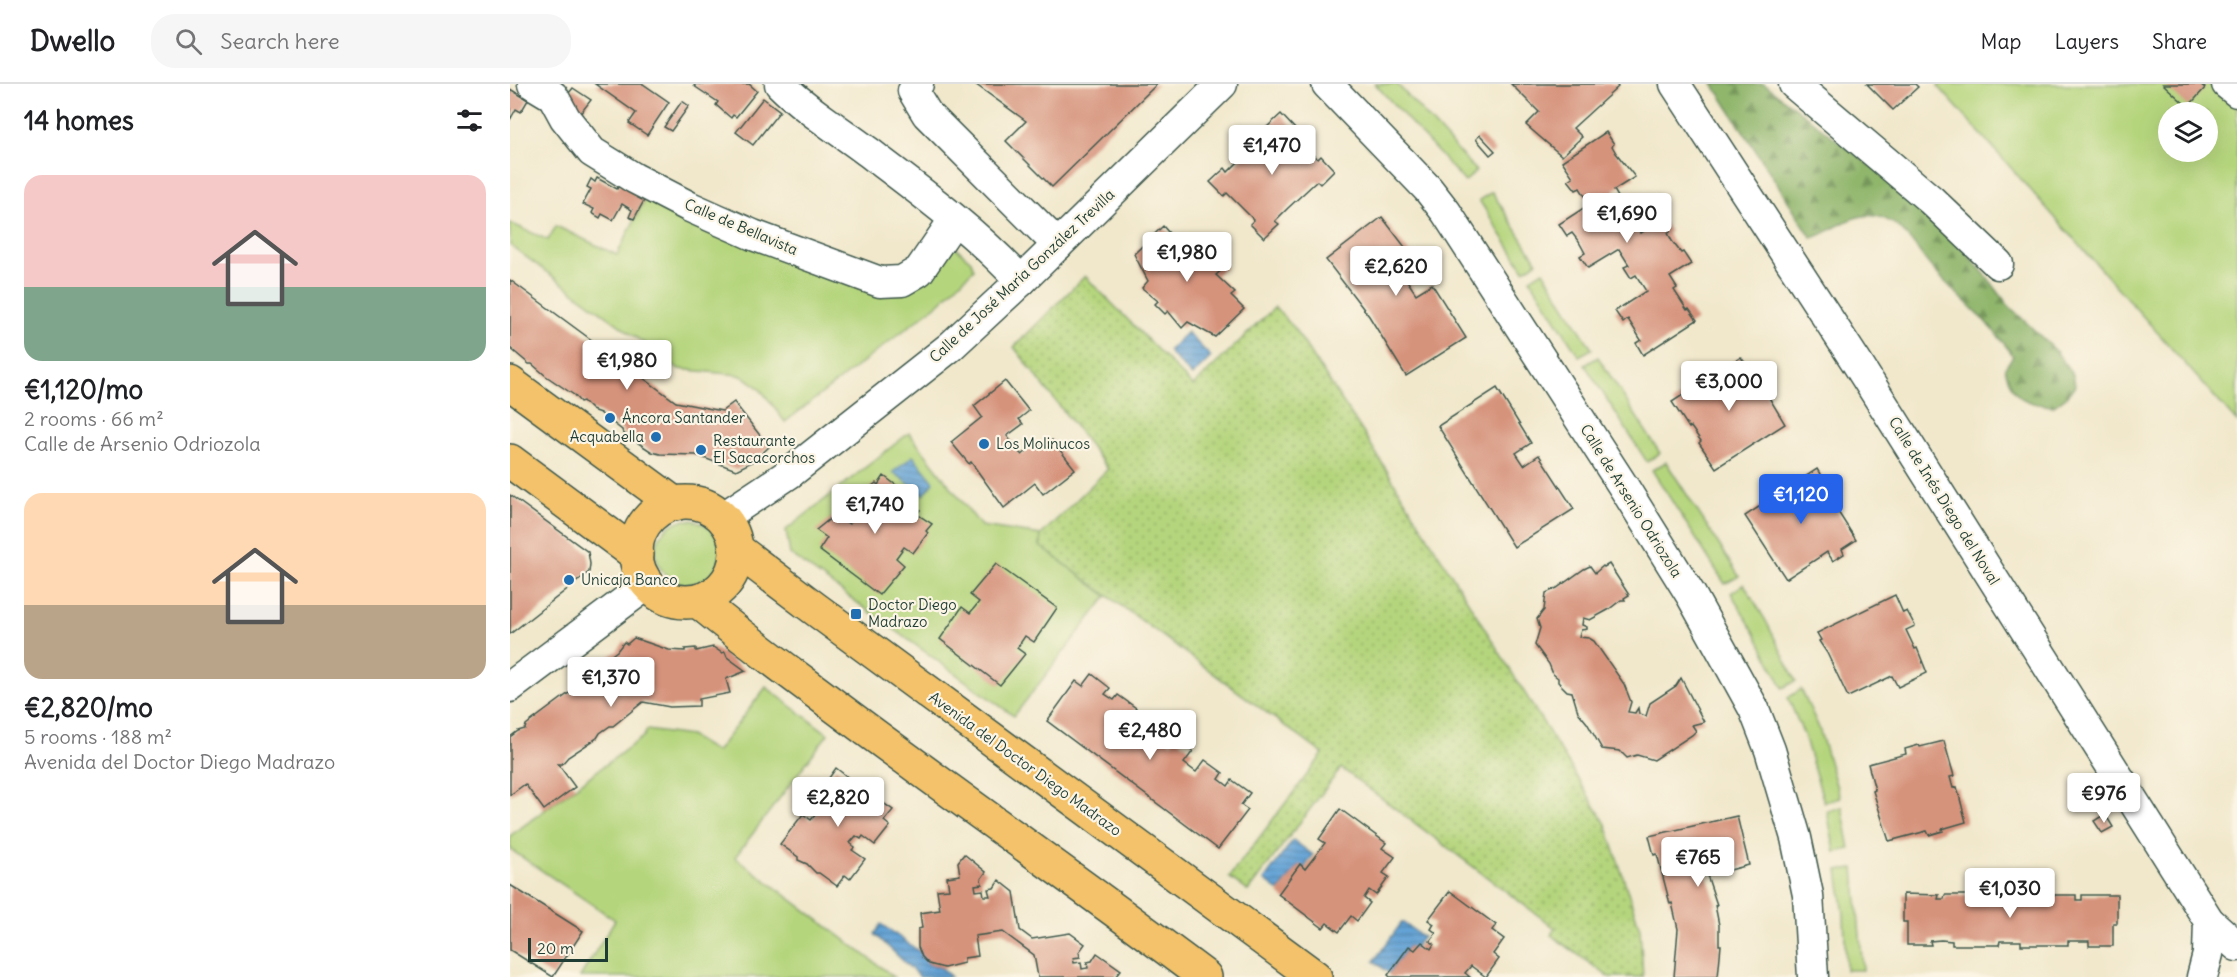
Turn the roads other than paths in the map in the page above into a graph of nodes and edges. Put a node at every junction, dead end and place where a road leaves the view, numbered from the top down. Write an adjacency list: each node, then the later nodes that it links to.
1 (780, 84): 10 (street)
2 (918, 84): 11 (street)
3 (1222, 84): 11 (street, Calle de José María González Trevilla)
4 (1327, 84): 25 (street, Calle de Arsenio Odriozola)
5 (1675, 84): 22 (street, Calle de Inés Diego del Noval)
6 (1794, 84): 12 (street)
7 (2227, 84): 9 (street)
8 (550, 88): 10 (street, Calle de Bellavista)
9 (2237, 93)
10 (954, 220): 13 (street)
11 (1058, 245): 13 (street, Calle de José María González Trevilla)
12 (1998, 264)
13 (1021, 281): 17 (street, Calle de José María González Trevilla)
14 (510, 383): 16 (main road)
15 (510, 461): 19 (main road)
16 (675, 504): 17 (main road); 19 (main road)
17 (722, 518): 18 (main road)
18 (736, 549): 20 (main road); 24 (main road, Avenida del Doctor Diego Madrazo)
19 (643, 570): 20 (main road); 21 (street)
20 (698, 601): 23 (main road)
21 (510, 687)
22 (2220, 954)
23 (1205, 977)
24 (1315, 977)
25 (1813, 977)

